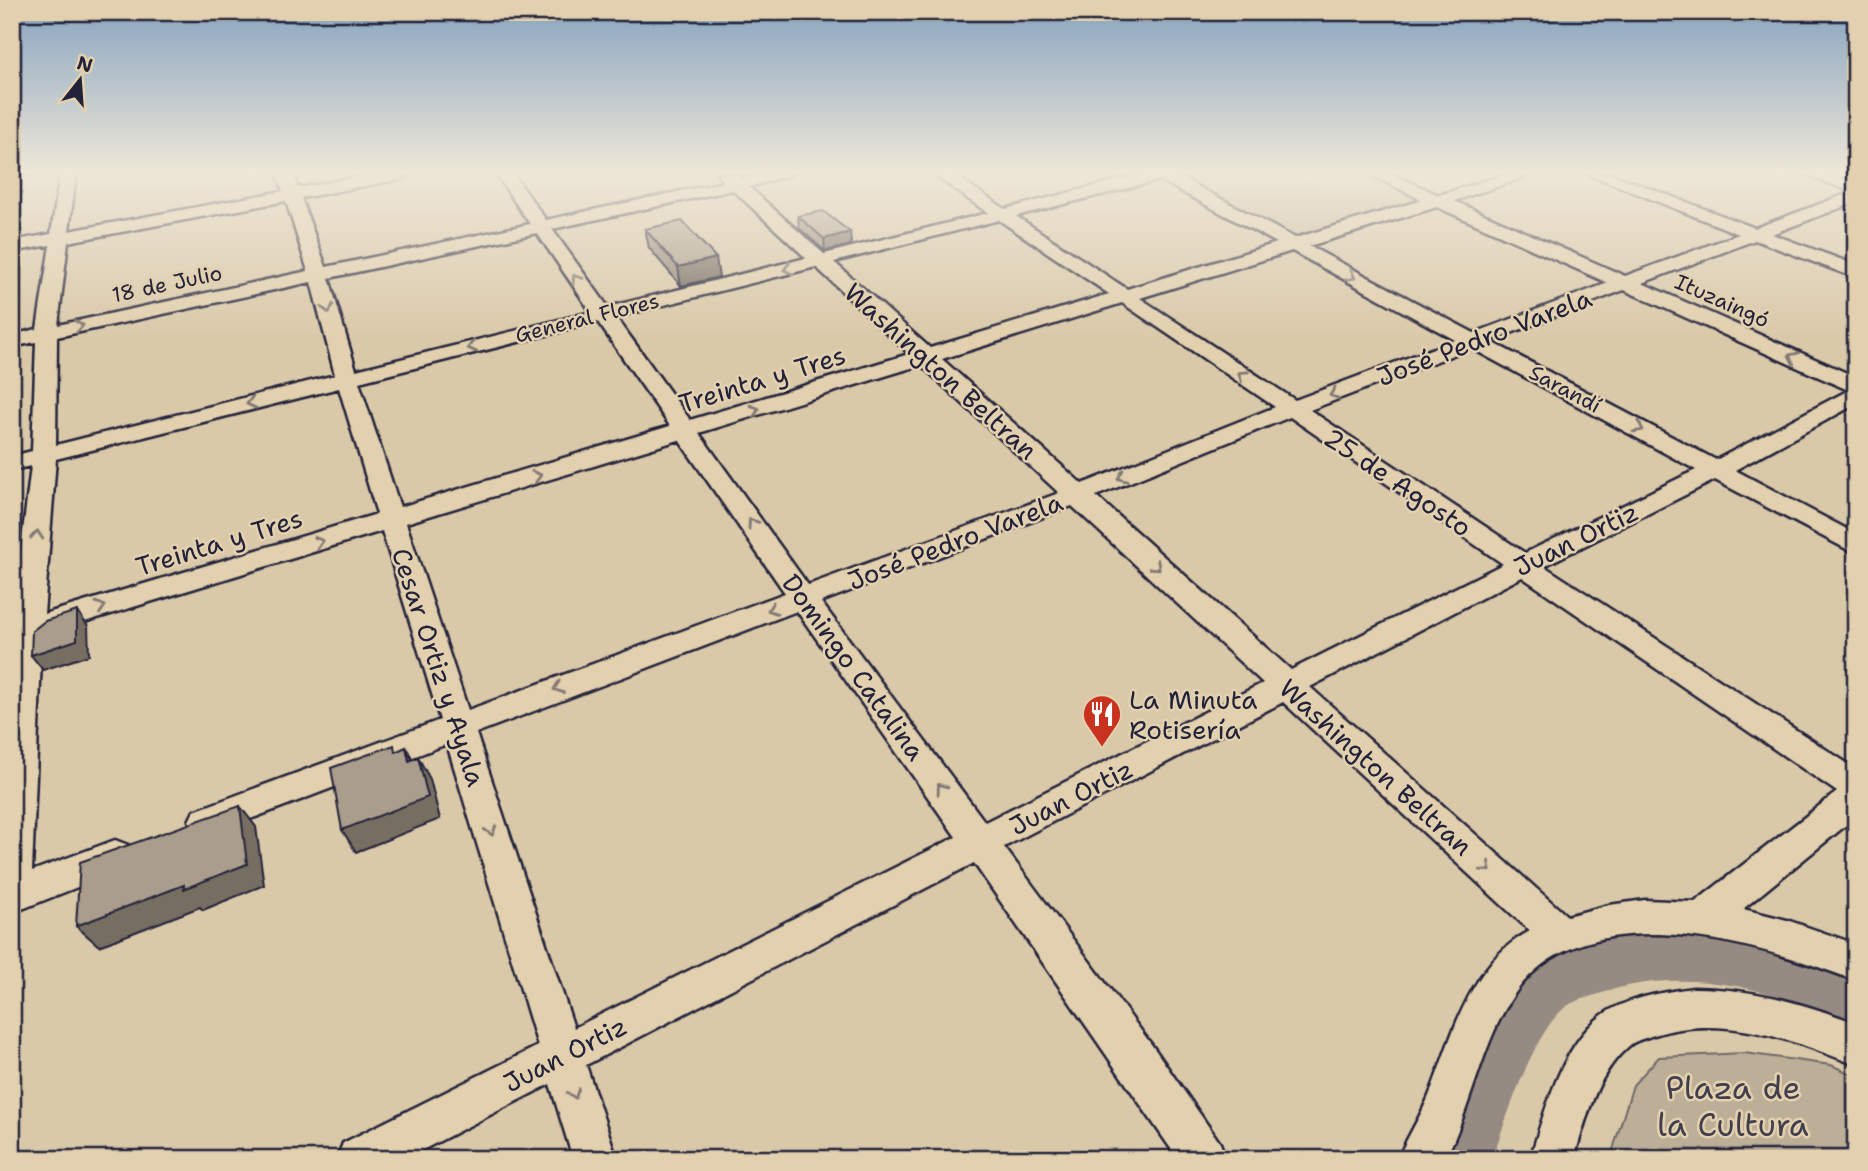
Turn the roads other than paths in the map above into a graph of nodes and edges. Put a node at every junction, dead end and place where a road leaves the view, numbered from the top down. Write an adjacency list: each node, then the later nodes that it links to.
1 (63, 229): 15 (street)
2 (102, 229): 15 (street)
3 (303, 229): 20 (street, Cesar Ortiz y Ayala)
4 (532, 229): 20 (street, 18 de Julio)
5 (541, 229): 23 (street, Domingo Catalina, one-way to 5)
6 (784, 229): 18 (street, Washington Beltran)
7 (945, 229): 18 (street, General Flores)
8 (1024, 229): 22 (street, 25 de Agosto)
9 (1261, 229): 16 (street, Sarandí)
10 (1344, 229): 16 (street, Treinta y Tres)
11 (1502, 229): 21 (street, Ituzaingó)
12 (1741, 229): 14 (street)
13 (1769, 229): 14 (street, José Pedro Varela)
14 (1755, 234): 19 (street); 21 (street, José Pedro Varela)
15 (62, 238): 17 (street); 24 (street)
16 (1291, 245): 22 (street, Treinta y Tres); 26 (street, Sarandí, one-way to 26)
17 (12, 247)
18 (820, 261): 23 (street, General Flores, one-way to 23); 27 (street, Washington Beltran)
19 (1856, 272)
20 (319, 275): 24 (street, 18 de Julio, one-way to 20); 28 (street, Cesar Ortiz y Ayala, one-way to 28)
21 (1625, 283): 26 (street, José Pedro Varela); 29 (street, Ituzaingó, one-way to 21)
22 (1128, 297): 27 (street, Treinta y Tres); 31 (street, 25 de Agosto, one-way to 22)
23 (601, 314): 28 (street, General Flores, one-way to 28); 32 (street, Domingo Catalina)
24 (47, 333): 25 (street, 18 de Julio); 33 (street)
25 (12, 341)
26 (1476, 341): 31 (street, José Pedro Varela, one-way to 31); 35 (street, Sarandí, one-way to 35)
27 (925, 358): 32 (street, Treinta y Tres, one-way to 27); 36 (street, Washington Beltran)
28 (346, 379): 33 (street, General Flores, one-way to 33); 37 (street, Cesar Ortiz y Ayala)
29 (1856, 385)
30 (1856, 395): 35 (street, Juan Ortiz)
31 (1291, 409): 36 (street, José Pedro Varela, one-way to 36); 39 (street, 25 de Agosto)
32 (688, 431): 37 (street, Treinta y Tres, one-way to 32); 40 (street, Domingo Catalina, one-way to 32)
33 (44, 455): 34 (street, General Flores); 41 (street, one-way to 33)
34 (12, 463)
35 (1716, 470): 38 (street, Sarandí); 39 (street, Juan Ortiz)
36 (1077, 495): 40 (street, José Pedro Varela); 42 (street, Washington Beltran, one-way to 42)
37 (392, 520): 41 (street, Treinta y Tres, one-way to 37); 43 (street, Cesar Ortiz y Ayala)
38 (1856, 545)
39 (1521, 566): 42 (street, Juan Ortiz); 44 (street, 25 de Agosto)
40 (803, 598): 43 (street, José Pedro Varela, one-way to 43); 47 (street, Domingo Catalina, one-way to 40)
41 (20, 631): 49 (street)
42 (1286, 686): 47 (street, Juan Ortiz); 51 (street, Washington Beltran, one-way to 51)
43 (458, 725): 46 (street, José Pedro Varela); 54 (street, Cesar Ortiz y Ayala, one-way to 54)
44 (1856, 787)
45 (1856, 797): 50 (street)
46 (178, 832)
47 (981, 843): 54 (street, Juan Ortiz); 57 (street, Domingo Catalina)
48 (140, 846): 49 (street)
49 (12, 895)
50 (1703, 918): 51 (street); 52 (street)
51 (1561, 935): 58 (street)
52 (1856, 963)
53 (1856, 1044): 59 (street)
54 (561, 1056): 55 (street, Juan Ortiz); 56 (street, Cesar Ortiz y Ayala, one-way to 56)
55 (359, 1159)
56 (595, 1159)
57 (1204, 1159)
58 (1419, 1159)
59 (1552, 1159)

